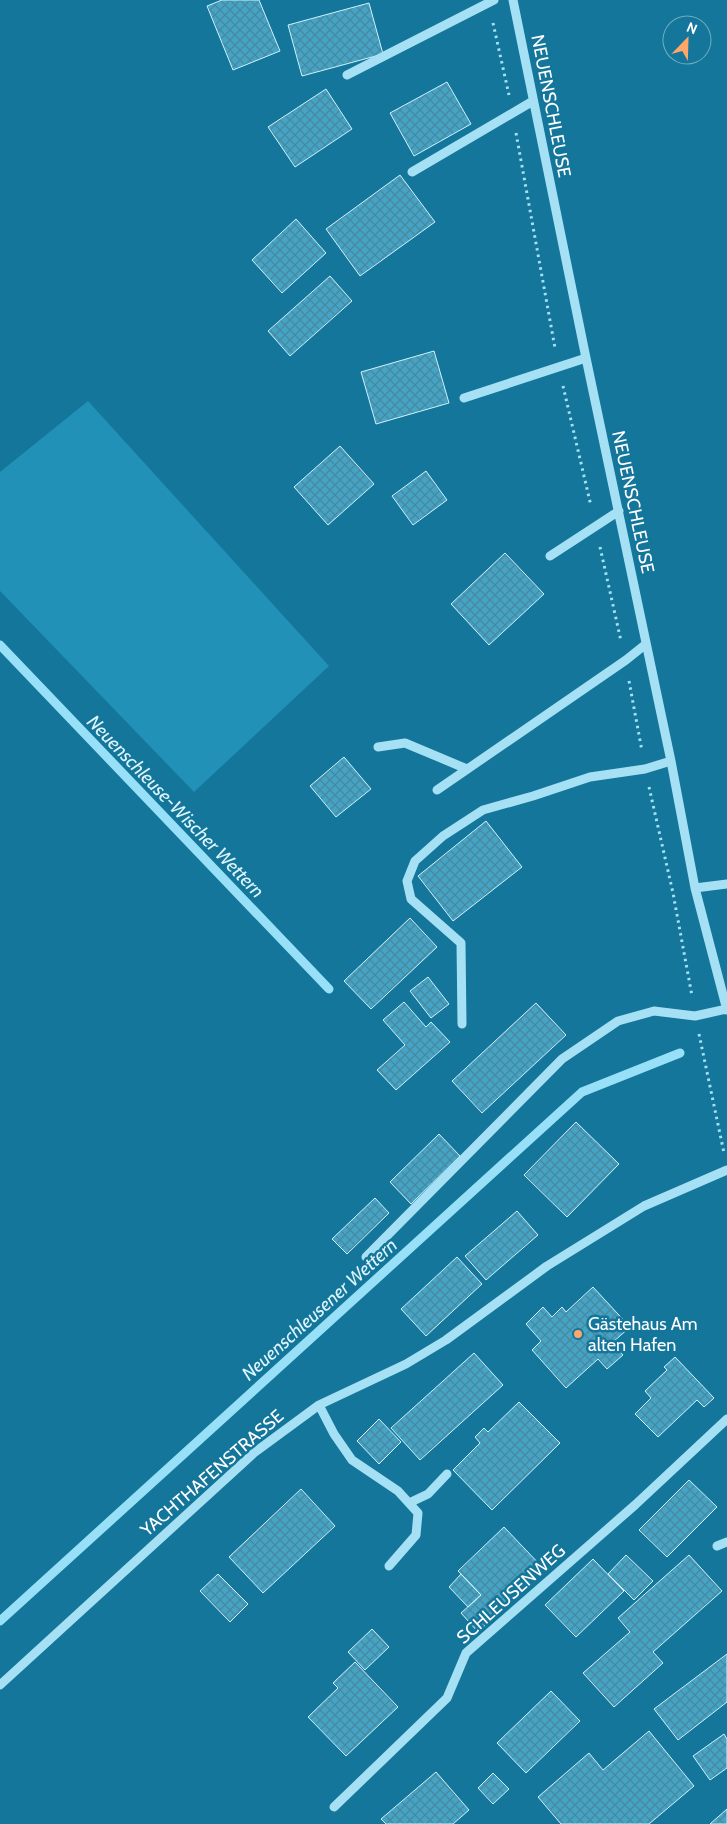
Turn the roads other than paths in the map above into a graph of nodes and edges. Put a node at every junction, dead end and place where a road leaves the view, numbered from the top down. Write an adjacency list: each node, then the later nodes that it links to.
1 (513, 0): 4 (street, NEUENSCHLEUSE)
2 (491, 2): 3 (street)
3 (347, 75)
4 (533, 102): 5 (street); 6 (street, NEUENSCHLEUSE)
5 (412, 172)
6 (586, 358): 7 (street); 8 (street, NEUENSCHLEUSE)
7 (464, 398)
8 (619, 511): 9 (street); 10 (street, NEUENSCHLEUSE)
9 (550, 556)
10 (646, 644): 12 (street, NEUENSCHLEUSE); 13 (street)
11 (378, 747): 13 (street)
12 (672, 761): 16 (street, NEUENSCHLEUSE); 18 (street)
13 (467, 769): 14 (street)
14 (437, 790)
15 (727, 884): 16 (street)
16 (694, 888): 17 (street, NEUENSCHLEUSE)
17 (727, 1010): 20 (street)
18 (462, 1024)
19 (727, 1170): 21 (street, YACHTHAFENSTRASSE)
20 (366, 1257)
21 (319, 1405): 24 (street); 28 (street, YACHTHAFENSTRASSE)
22 (727, 1419): 29 (street, SCHLEUSENWEG)
23 (447, 1474): 24 (street)
24 (409, 1503): 27 (street)
25 (727, 1542): 26 (street)
26 (717, 1546)
27 (389, 1566)
28 (0, 1685)
29 (334, 1807)

